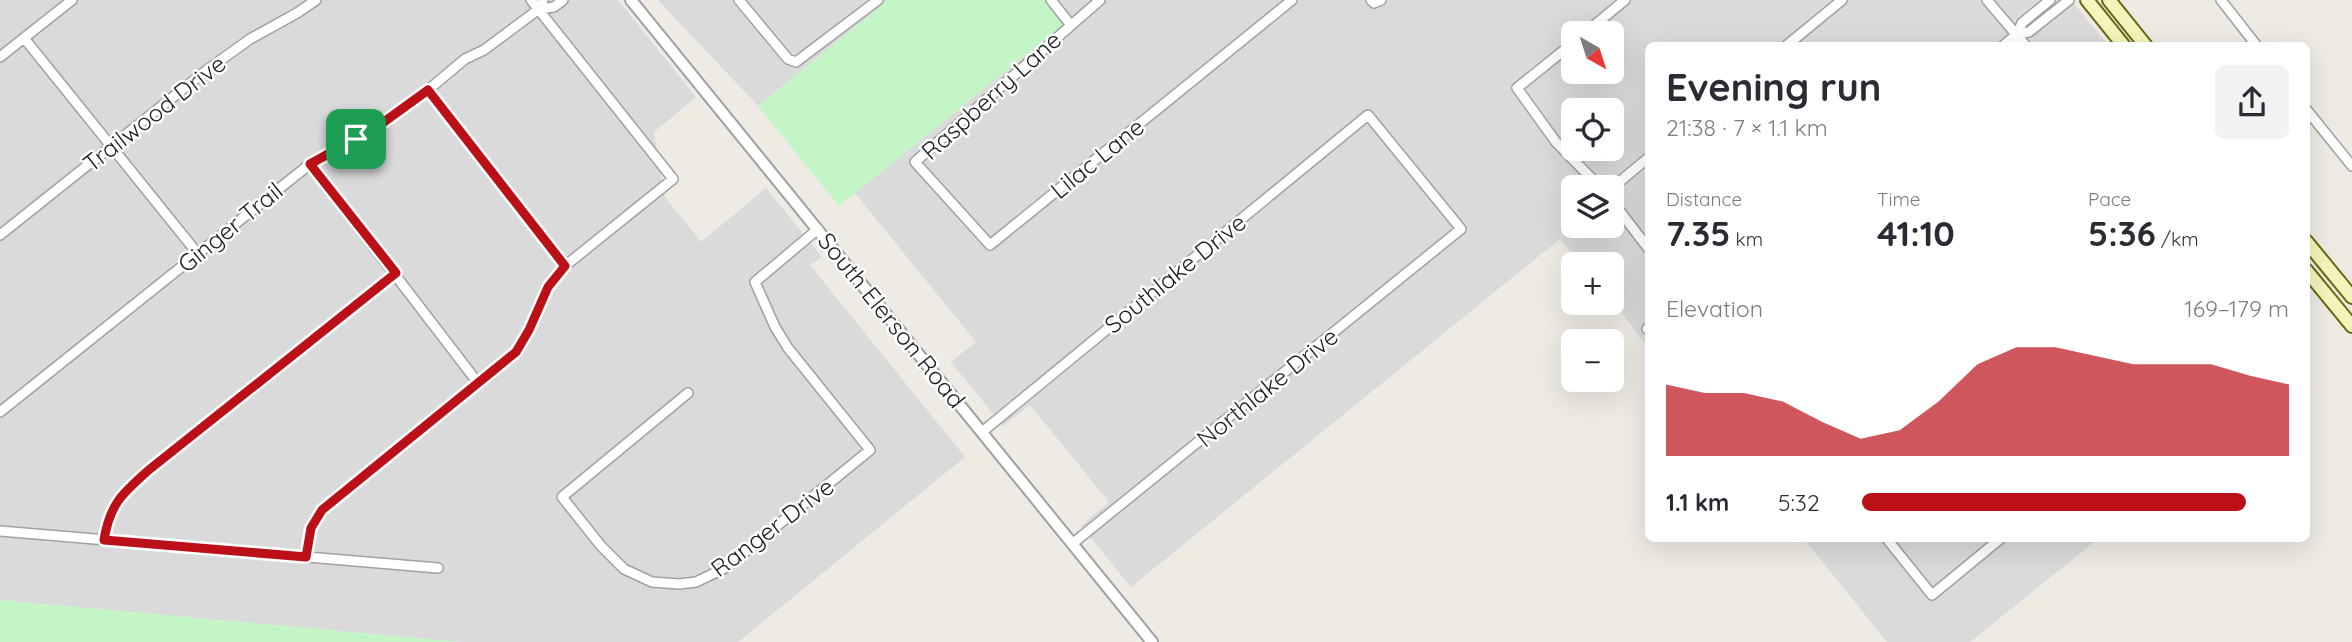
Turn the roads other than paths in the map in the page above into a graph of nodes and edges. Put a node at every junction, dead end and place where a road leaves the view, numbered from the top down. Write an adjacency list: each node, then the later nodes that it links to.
1 (72, 0): 23 (street)
2 (316, 0): 35 (street, Trailwood Drive)
3 (531, 0): 19 (street)
4 (563, 0): 19 (street, Ginger Trail)
5 (631, 0): 43 (street, South Elerson Road)
6 (739, 0): 7 (street)
7 (878, 0)
8 (1051, 0): 21 (street)
9 (1100, 0): 21 (street, Raspberry Lane)
10 (1292, 0): 37 (street, Lilac Lane)
11 (1625, 0): 20 (street)
12 (1842, 0): 24 (street)
13 (1987, 0): 22 (street)
14 (2050, 0): 22 (street)
15 (2069, 0): 22 (street)
16 (2087, 0): 27 (main road)
17 (2109, 0): 28 (main road)
18 (2221, 0): 29 (street)
19 (541, 5): 32 (street, Ginger Trail); 48 (street)
20 (1600, 21)
21 (1070, 24): 37 (street, Raspberry Lane)
22 (2017, 34): 25 (street); 26 (street)
23 (24, 38): 31 (street); 35 (street)
24 (1791, 42)
25 (2008, 42)
26 (2023, 42)
27 (2121, 42)
28 (2143, 42)
29 (2254, 42)
30 (1561, 53): 40 (street)
31 (0, 57)
32 (428, 90): 38 (street, Ginger Trail); 48 (street)
33 (2310, 114): 39 (street)
34 (1368, 115): 56 (street, Southlake Drive); 61 (street, Northlake Drive)
35 (111, 146): 44 (street, Trailwood Drive); 47 (street)
36 (1645, 160): 41 (street)
37 (915, 162)
38 (310, 164): 47 (street, Ginger Trail); 49 (street)
39 (2352, 166)
40 (1588, 175)
41 (1624, 178)
42 (1624, 217): 45 (street)
43 (818, 229): 54 (street, Ranger Drive); 56 (street, South Elerson Road)
44 (0, 235)
45 (1645, 244)
46 (2310, 246): 51 (main road)
47 (198, 254): 55 (street, Ginger Trail)
48 (565, 266): 53 (street)
49 (396, 273): 53 (street); 58 (street)
50 (2310, 275): 52 (main road)
51 (2352, 297)
52 (2352, 326)
53 (478, 383): 62 (street)
54 (688, 393)
55 (0, 412)
56 (982, 432): 61 (street, South Elerson Road)
57 (0, 531): 58 (street)
58 (104, 540): 62 (street)
59 (1889, 542): 60 (street)
60 (1996, 542)
61 (1072, 544): 64 (street, South Elerson Road)
62 (306, 557): 63 (street)
63 (438, 568)
64 (1152, 642)

